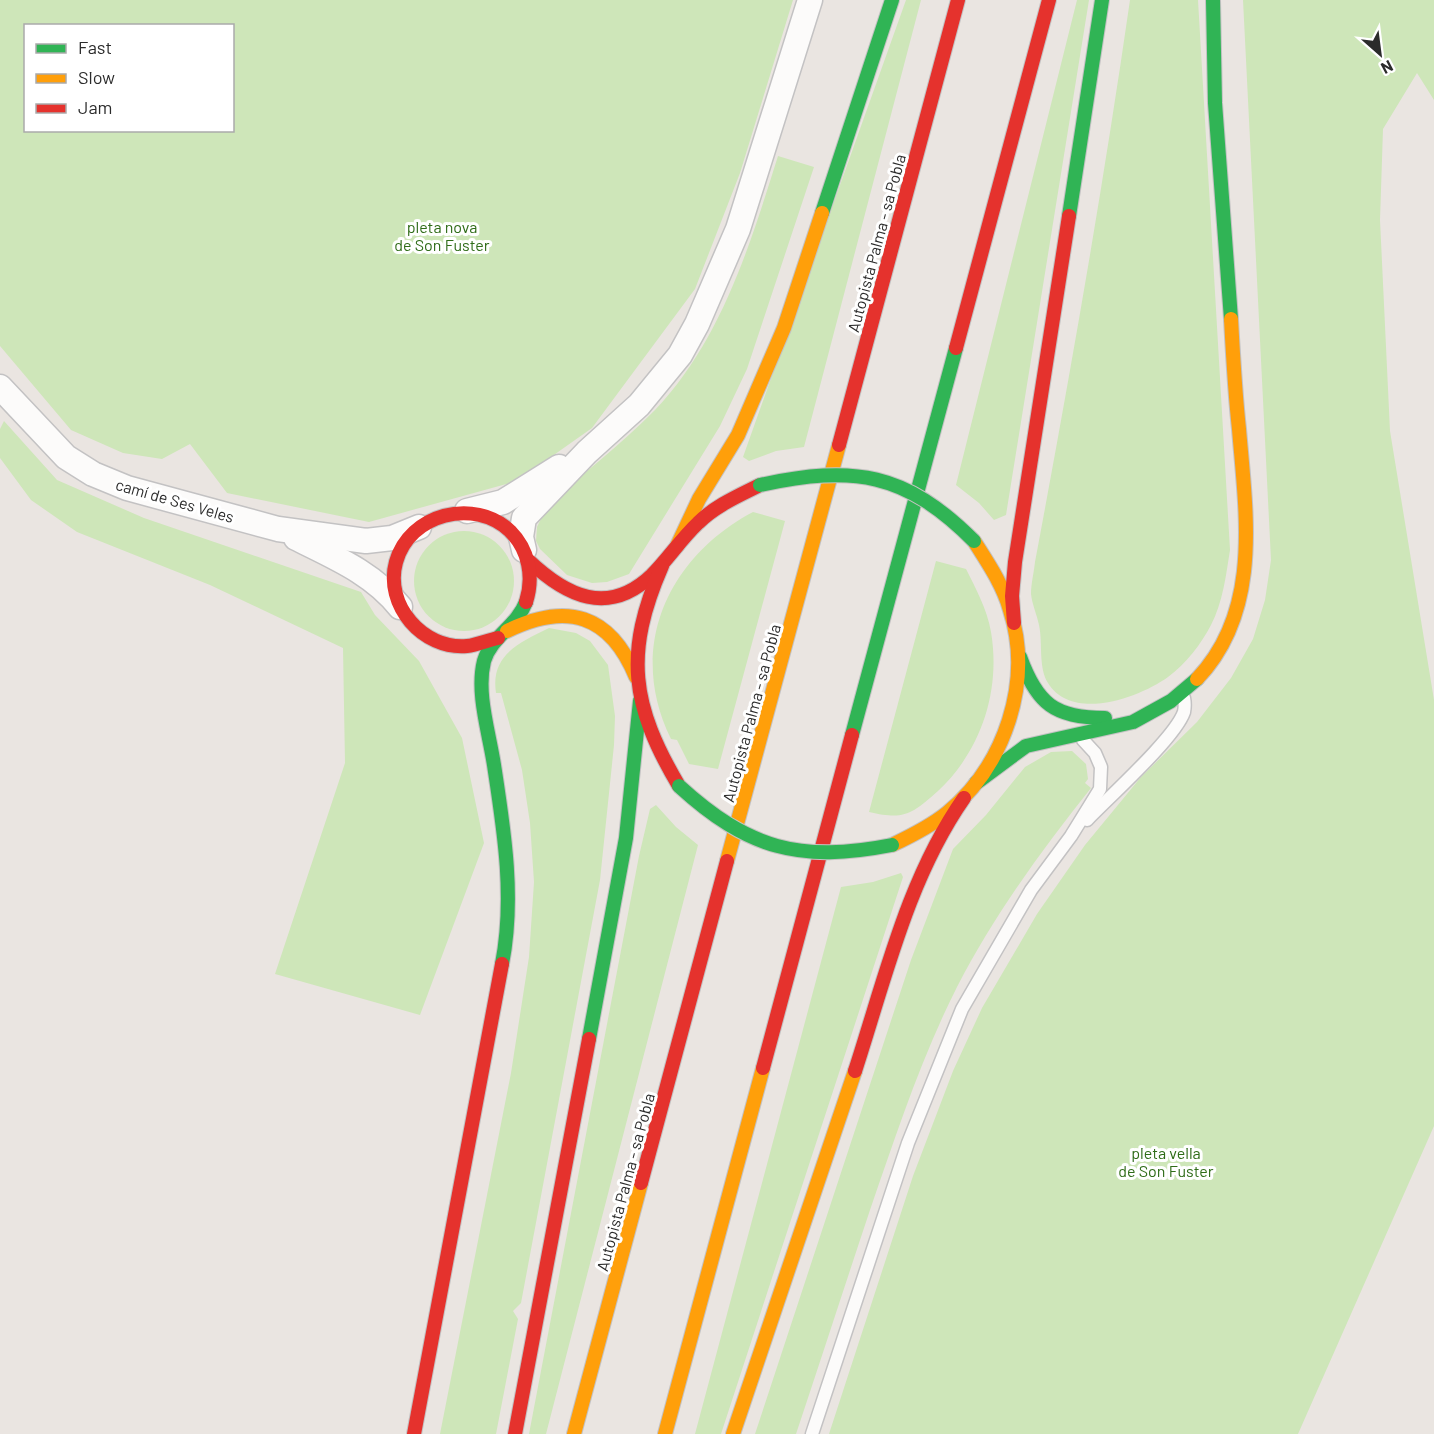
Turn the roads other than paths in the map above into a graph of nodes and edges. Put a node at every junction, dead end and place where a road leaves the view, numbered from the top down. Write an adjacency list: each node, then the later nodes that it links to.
1 (810, 0): 8 (street)
2 (892, 0): 12 (main road)
3 (958, 0): 32 (main road, Autopista Palma - sa Pobla)
4 (1049, 0): 33 (main road)
5 (1102, 0): 16 (main road)
6 (1213, 0): 22 (main road)
7 (0, 387): 11 (street, camí de Ses Veles)
8 (587, 452): 9 (street); 13 (street)
9 (462, 512): 10 (main road); 13 (main road)
10 (421, 526): 11 (street); 15 (main road)
11 (278, 528): 15 (street)
12 (677, 546): 14 (main road); 16 (main road, bridge)
13 (526, 555): 14 (main road); 17 (main road)
14 (664, 562): 21 (main road)
15 (400, 607): 18 (main road)
16 (1014, 623): 19 (main road)
17 (502, 635): 18 (main road); 21 (main road); 26 (main road)
18 (432, 641): 20 (main road)
19 (1018, 650): 22 (main road); 27 (main road)
20 (449, 657)
21 (637, 681): 24 (main road)
22 (1176, 697): 25 (main road); 29 (lane)
23 (469, 698): 26 (main road)
24 (640, 701): 28 (main road, bridge); 31 (main road)
25 (1067, 735): 27 (main road); 29 (lane)
26 (493, 760): 30 (main road)
27 (976, 783): 28 (main road)
28 (964, 798): 34 (main road)
29 (1071, 836): 35 (lane)
30 (414, 1434)
31 (515, 1434)
32 (574, 1434)
33 (665, 1434)
34 (733, 1434)
35 (812, 1434)

